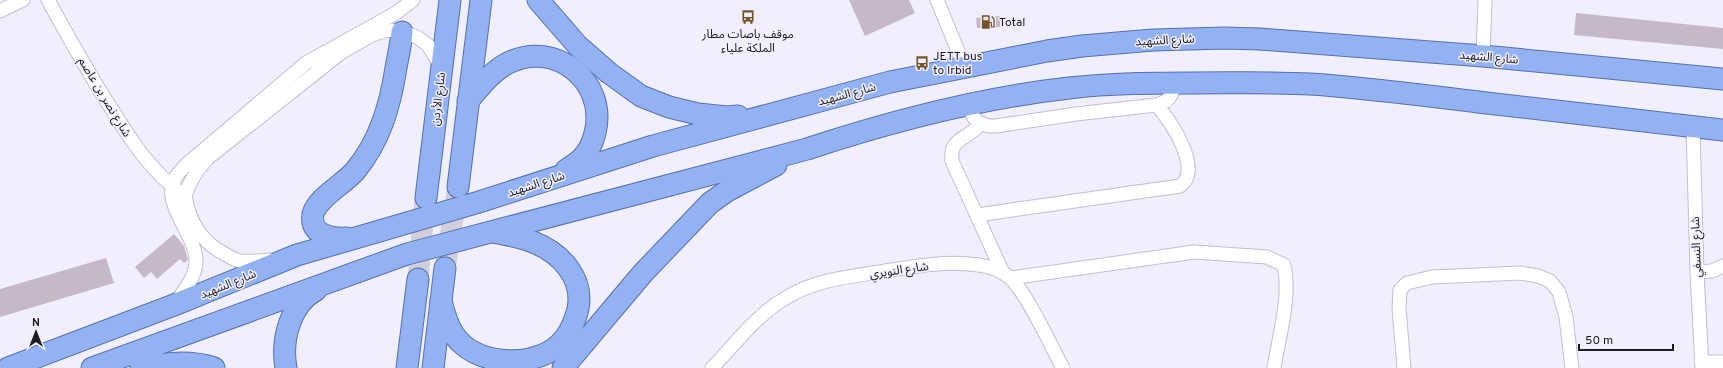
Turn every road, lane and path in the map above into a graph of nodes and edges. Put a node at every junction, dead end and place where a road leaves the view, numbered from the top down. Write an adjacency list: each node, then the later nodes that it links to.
1 (23, 0): 9 (street)
2 (48, 0): 24 (street, شارع نصر بن عاصم)
3 (413, 0): 10 (street)
4 (450, 0): 12 (highway, شارع الأردن)
5 (481, 0): 16 (highway)
6 (538, 0): 19 (highway)
7 (937, 0): 13 (street)
8 (1485, 0): 11 (street)
9 (0, 11)
10 (399, 22): 12 (street); 24 (street); 27 (street); 31 (highway)
11 (1483, 56): 13 (highway, شارع الشهيد); 14 (highway, شارع الشهيد)
12 (442, 68): 28 (highway, شارع الأردن)
13 (965, 68): 19 (highway, شارع الشهيد)
14 (1723, 79)
15 (1175, 83): 17 (highway); 18 (street); 21 (highway)
16 (468, 101): 25 (highway); 26 (highway)
17 (969, 104): 20 (street); 23 (highway)
18 (1156, 105): 20 (street); 29 (street)
19 (787, 110): 26 (highway, شارع الشهيد)
20 (980, 124): 29 (street)
21 (1693, 127): 22 (highway); 35 (street, شارع النسفي)
22 (1723, 130)
23 (807, 149): 30 (highway); 50 (highway)
24 (172, 186): 27 (street, شارع نصر بن عاصم); 40 (street)
25 (458, 187)
26 (528, 187): 31 (highway, شارع الشهيد)
27 (185, 196): 32 (street)
28 (426, 198)
29 (977, 215): 36 (street)
30 (490, 232): 37 (highway); 39 (highway)
31 (355, 238): 32 (highway, شارع الشهيد)
32 (297, 255): 40 (highway, شارع الشهيد)
33 (1723, 266): 35 (street)
34 (445, 268): 39 (highway)
35 (1697, 272): 42 (street, شارع النسفي)
36 (1007, 276): 51 (street, شارع النويري); 52 (street); 53 (street)
37 (334, 280): 44 (highway); 47 (highway)
38 (418, 280): 48 (highway)
39 (441, 301): 49 (highway)
40 (174, 305): 43 (highway, شارع الشهيد)
41 (1723, 362): 42 (street)
42 (1701, 365)
43 (8, 368)
44 (92, 368)
45 (141, 368): 46 (highway)
46 (214, 368)
47 (286, 368)
48 (407, 368)
49 (433, 368)
50 (563, 368)
51 (712, 368)
52 (1063, 368)
53 (1274, 368)
54 (1404, 368): 55 (street)
55 (1572, 368)

